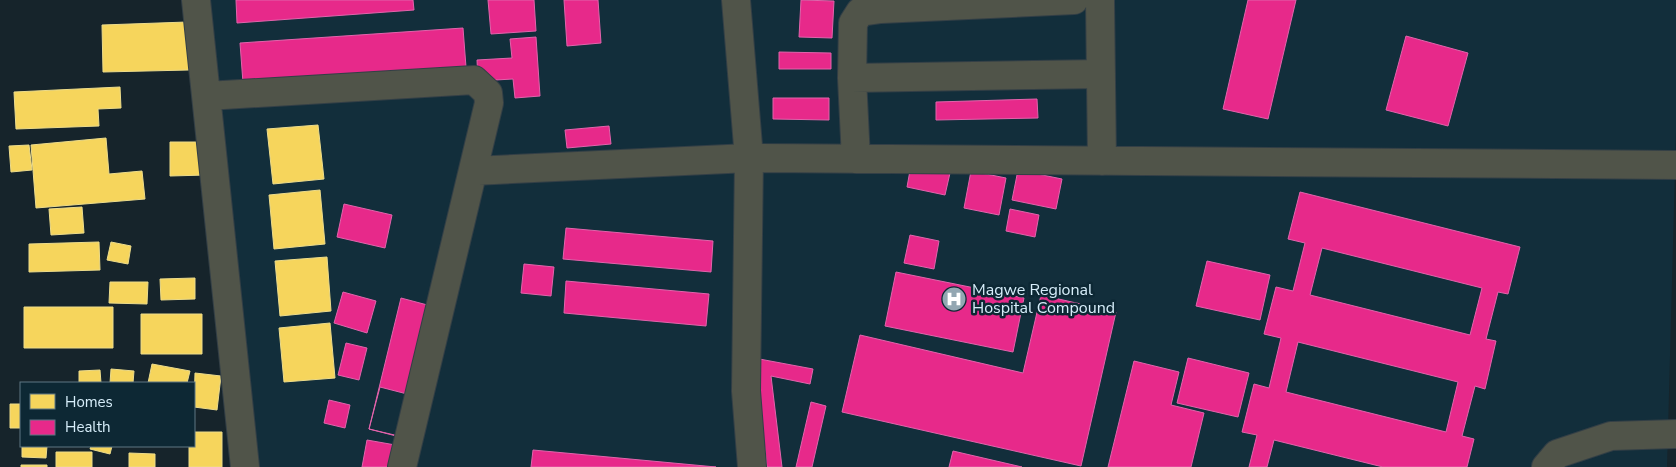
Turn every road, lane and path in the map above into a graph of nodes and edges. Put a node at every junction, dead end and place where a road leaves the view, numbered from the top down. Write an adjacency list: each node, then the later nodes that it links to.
1 (196, 0): 7 (street)
2 (736, 0): 8 (street)
3 (1074, 0): 6 (street)
4 (1100, 0): 5 (street)
5 (1101, 74): 6 (street); 10 (street)
6 (852, 78): 9 (street)
7 (208, 96): 12 (street); 14 (street)
8 (749, 158): 9 (street); 12 (street); 16 (street)
9 (856, 159): 10 (street)
10 (1102, 160): 11 (street)
11 (1676, 164)
12 (473, 171): 15 (street)
13 (1676, 434): 17 (street)
14 (245, 467)
15 (402, 467)
16 (752, 467)
17 (1546, 467)

